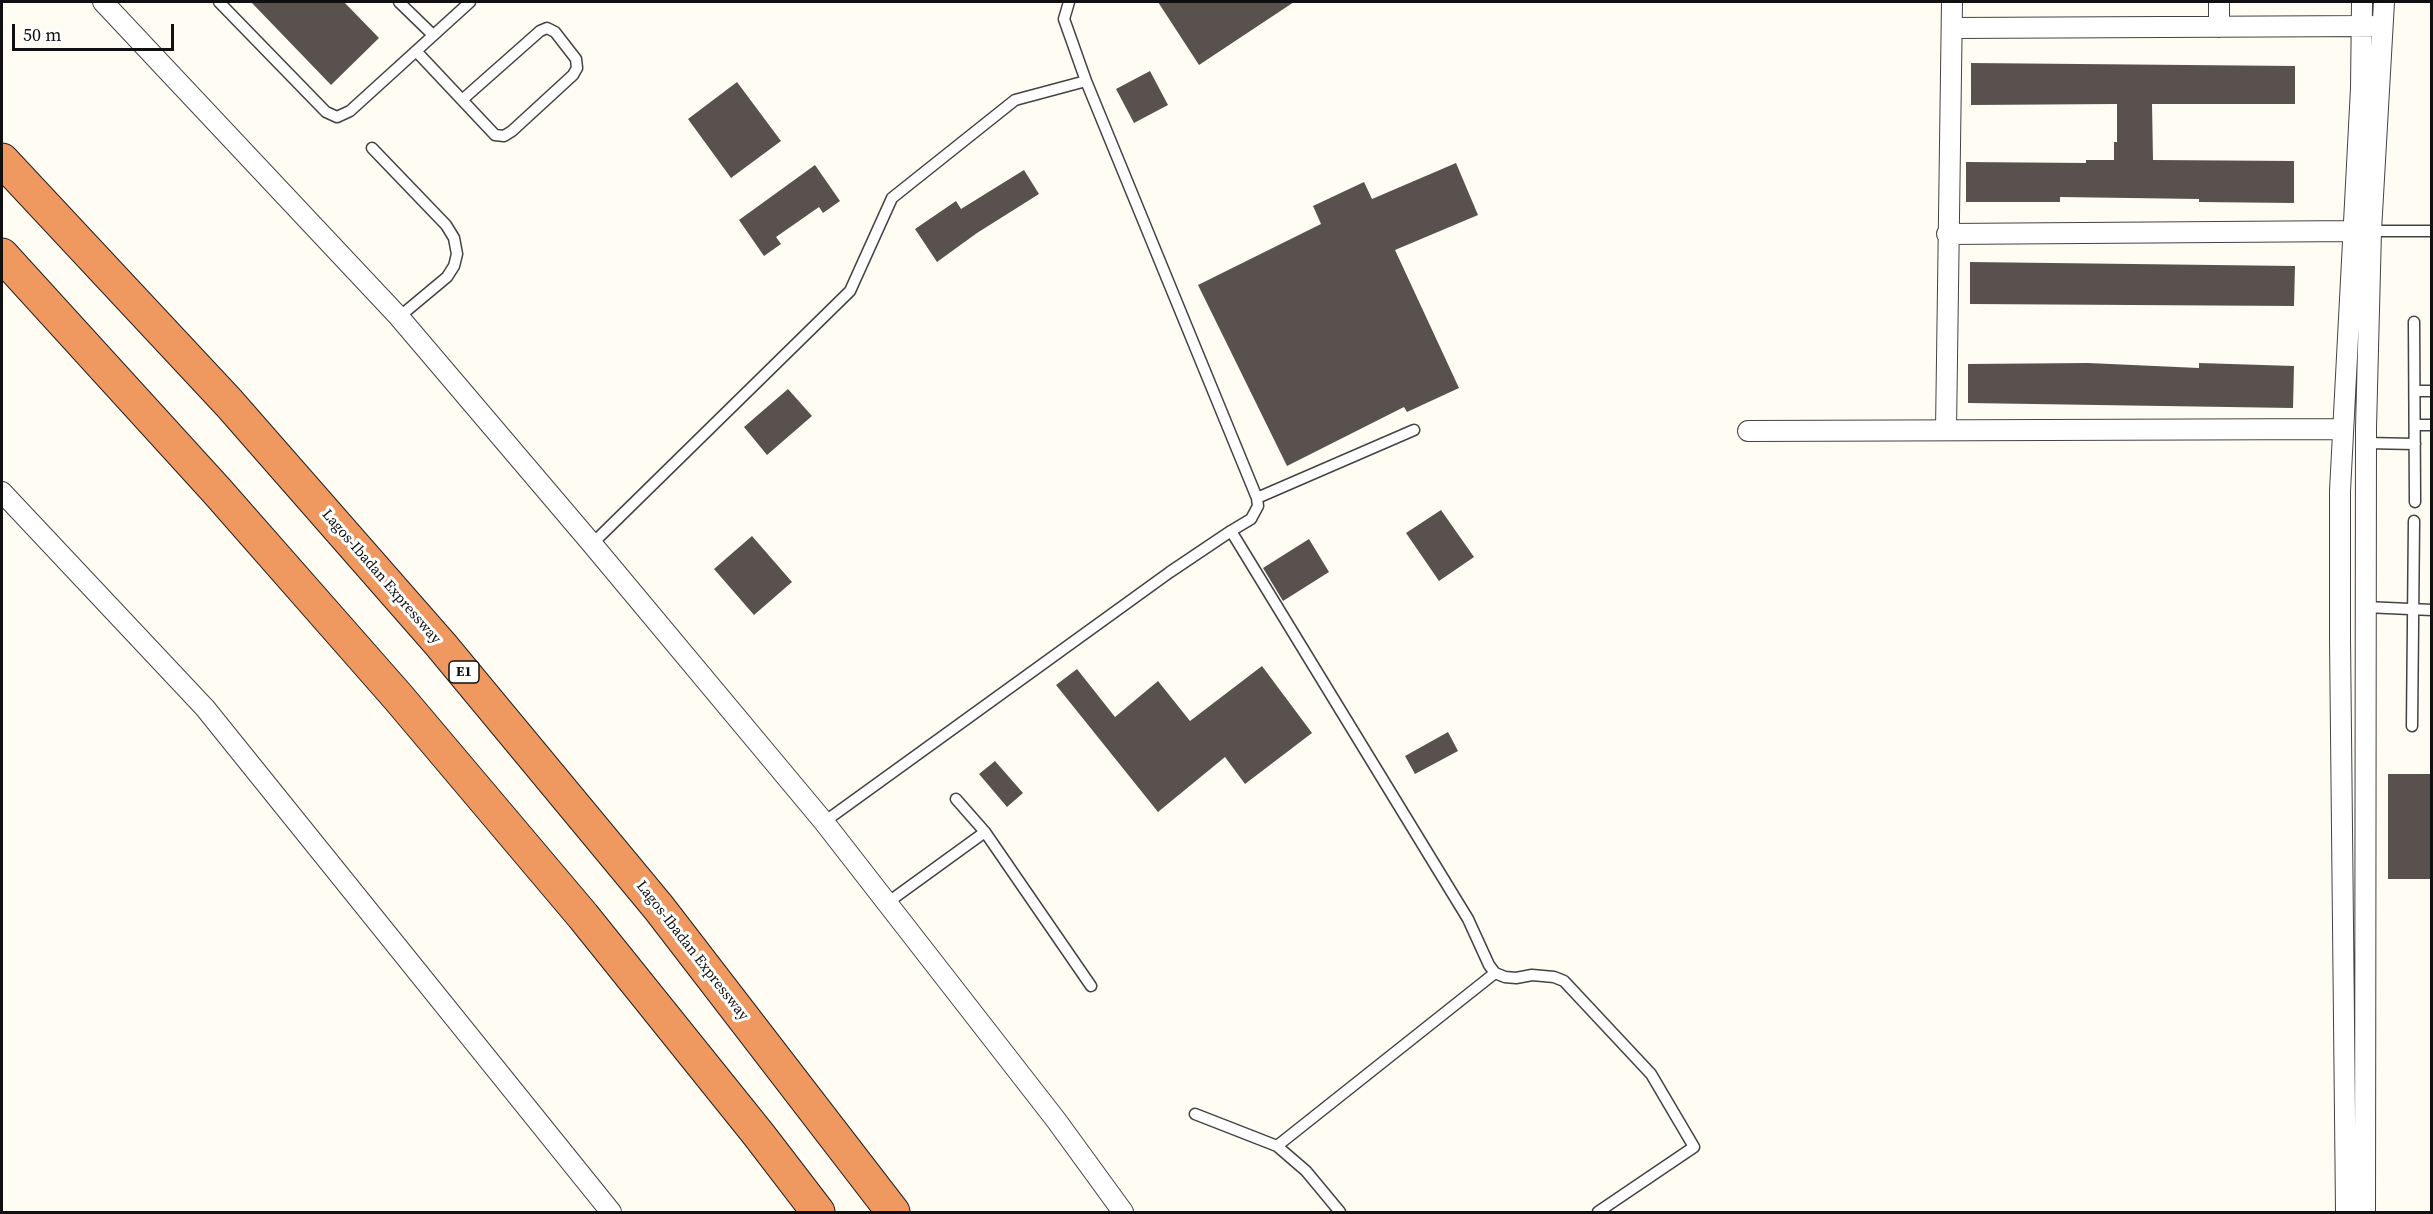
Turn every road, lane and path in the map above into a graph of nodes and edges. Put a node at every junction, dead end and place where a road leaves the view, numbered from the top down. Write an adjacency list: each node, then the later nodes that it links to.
1 (103, 2): 24 (street)
2 (219, 2): 15 (lane)
3 (399, 2): 14 (lane)
4 (470, 2): 14 (lane)
5 (1069, 2): 16 (lane)
6 (1952, 2): 13 (street)
7 (2219, 2): 12 (street)
8 (2362, 2): 10 (street)
9 (2384, 2): 11 (street)
10 (2361, 26): 11 (street); 12 (street); 20 (street)
11 (2383, 26): 20 (street)
12 (2219, 27): 13 (street)
13 (1952, 28): 22 (street)
14 (433, 35): 15 (lane)
15 (416, 51): 17 (lane)
16 (1086, 81): 39 (lane); 43 (lane)
17 (462, 100): 17 (lane)
18 (372, 148): 24 (lane)
19 (2, 160): 60 (highway, Lagos-Ibadan Expressway / E1)
20 (2362, 231): 21 (lane); 22 (street); 30 (street); 34 (street)
21 (2432, 231)
22 (1947, 234): 32 (street)
23 (2, 255): 59 (highway)
24 (399, 316): 43 (street)
25 (2414, 322): 26 (lane)
26 (2415, 391): 27 (lane); 28 (lane)
27 (2432, 391)
28 (2415, 425): 29 (lane); 35 (lane)
29 (2432, 425)
30 (2342, 429): 32 (street); 37 (street)
31 (1414, 430): 39 (lane)
32 (1946, 430): 33 (street)
33 (1748, 431)
34 (2366, 443): 35 (lane); 36 (street)
35 (2415, 444): 40 (lane)
36 (2366, 490): 37 (street); 44 (street)
37 (2340, 491): 52 (street)
38 (2, 492): 58 (street)
39 (1257, 498): 42 (lane)
40 (2415, 502)
41 (2414, 521): 45 (lane)
42 (1231, 531): 49 (lane); 54 (lane)
43 (592, 544): 49 (street)
44 (2365, 607): 45 (lane); 51 (street)
45 (2413, 609): 46 (lane); 47 (lane)
46 (2432, 610)
47 (2412, 726)
48 (956, 799): 50 (lane)
49 (824, 822): 53 (street)
50 (985, 832): 53 (lane); 55 (lane)
51 (2365, 847): 52 (street); 65 (street)
52 (2342, 849): 64 (street)
53 (887, 903): 61 (street)
54 (1495, 973): 57 (lane); 63 (lane)
55 (1091, 986)
56 (1195, 1114): 57 (lane)
57 (1277, 1146): 62 (lane)
58 (611, 1212)
59 (818, 1212)
60 (893, 1212)
61 (1123, 1212)
62 (1340, 1212)
63 (1598, 1212)
64 (2346, 1212)
65 (2365, 1212)

